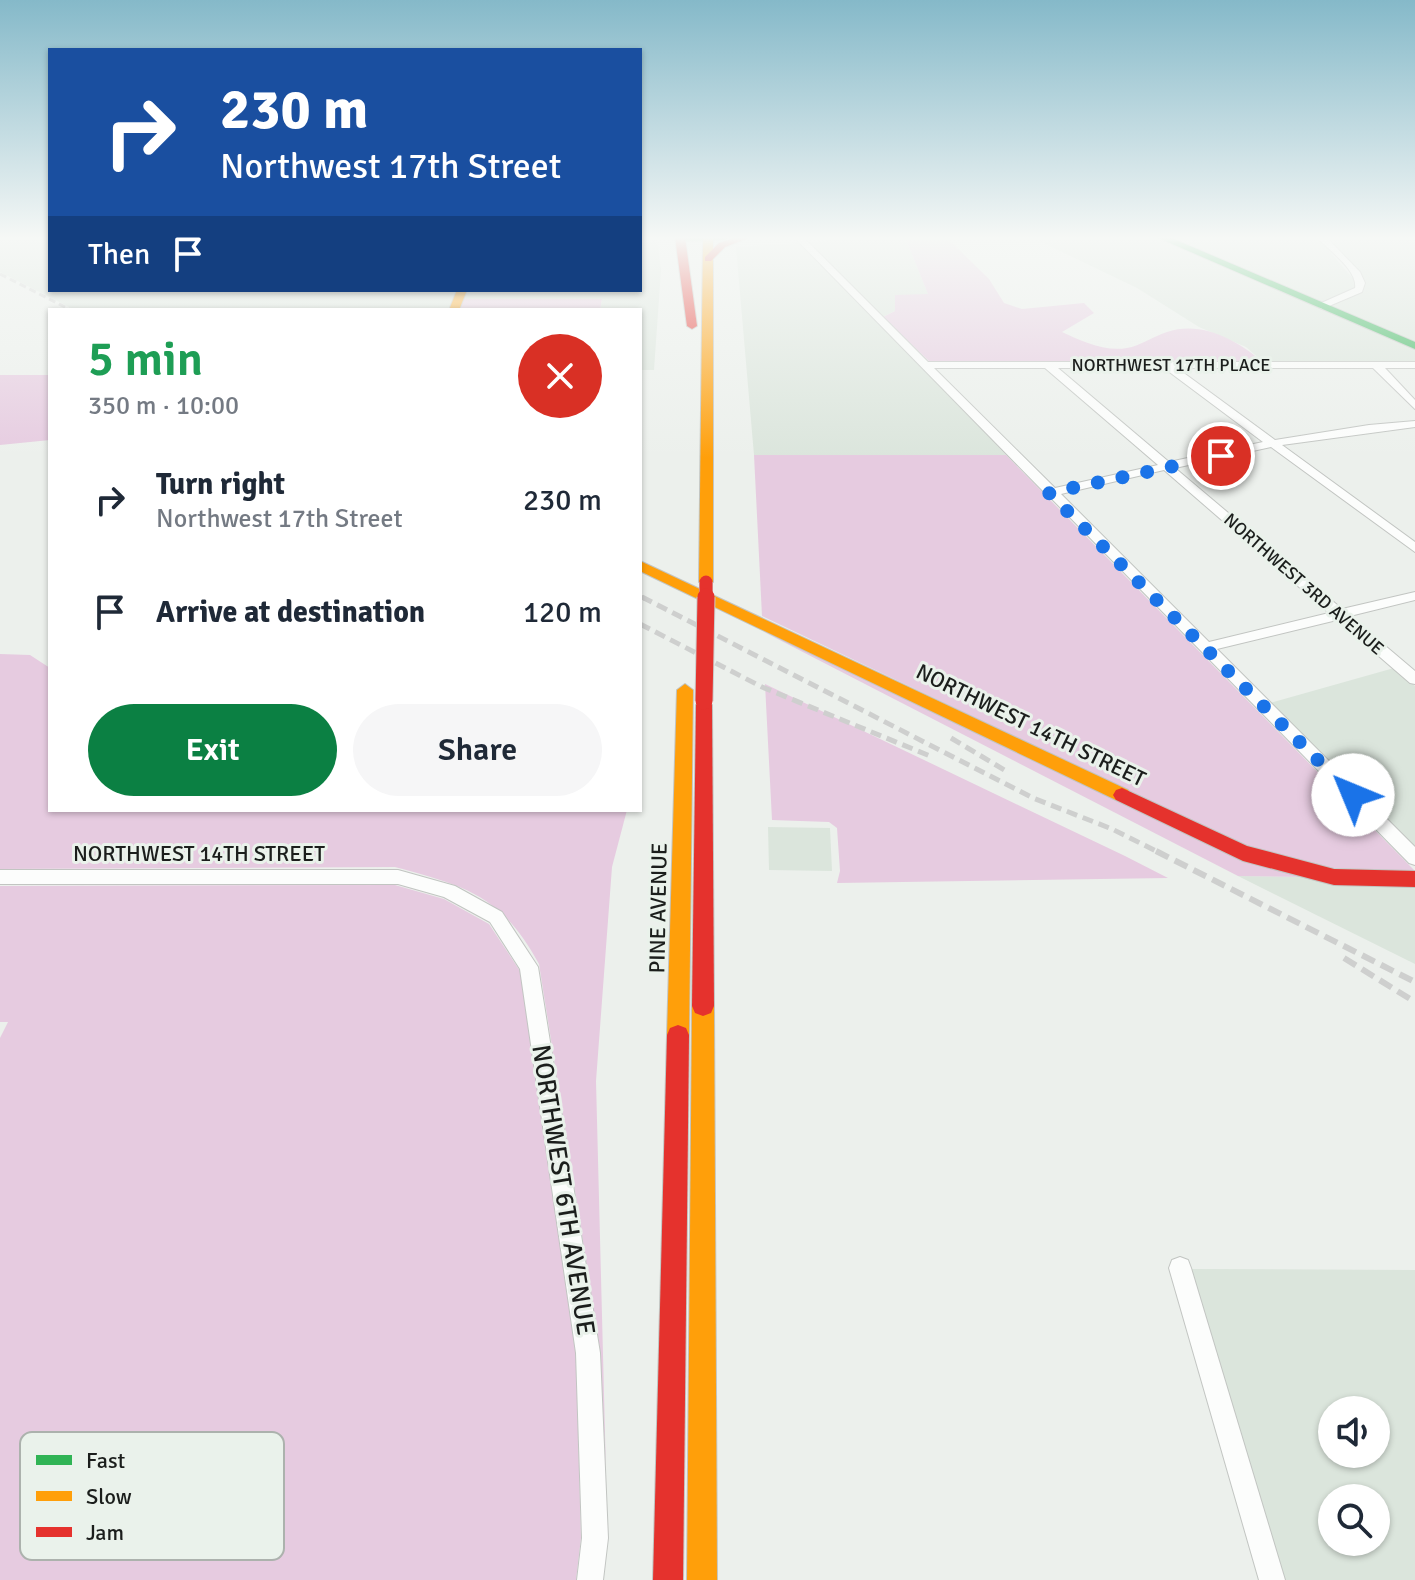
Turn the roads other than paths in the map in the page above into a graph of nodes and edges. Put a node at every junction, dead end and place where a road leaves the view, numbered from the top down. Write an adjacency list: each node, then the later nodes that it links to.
1 (700, 310): 17 (main road, PINE AVENUE)
2 (872, 311): 5 (street)
3 (1333, 311): 4 (main road)
4 (1415, 346)
5 (927, 365): 6 (street, NORTHWEST 17TH PLACE); 14 (street)
6 (1048, 365): 7 (street, NORTHWEST 17TH PLACE); 13 (street, NORTHWEST 3RD AVENUE)
7 (1166, 365): 8 (street, NORTHWEST 17TH PLACE); 12 (street)
8 (1376, 365): 9 (street, NORTHWEST 17TH PLACE); 10 (street)
9 (1415, 365)
10 (1415, 406)
11 (1415, 424): 12 (street)
12 (1274, 444): 13 (street); 15 (street)
13 (1169, 468): 14 (street); 19 (street, NORTHWEST 3RD AVENUE)
14 (1049, 493): 20 (street)
15 (1415, 548)
16 (642, 566): 25 (main road, NORTHWEST 14TH STREET)
17 (697, 578): 28 (main road, PINE AVENUE); 29 (main road, PINE AVENUE, bridge)
18 (1415, 596): 19 (street)
19 (1341, 616): 20 (street); 21 (street, NORTHWEST 3RD AVENUE)
20 (1207, 647): 22 (street)
21 (1415, 679)
22 (1415, 858)
23 (0, 877): 24 (street, NORTHWEST 14TH STREET)
24 (398, 877): 27 (street, NORTHWEST 6TH AVENUE)
25 (1415, 879)
26 (1180, 1268): 30 (street)
27 (590, 1580)
28 (668, 1580)
29 (702, 1580)
30 (1272, 1580)

